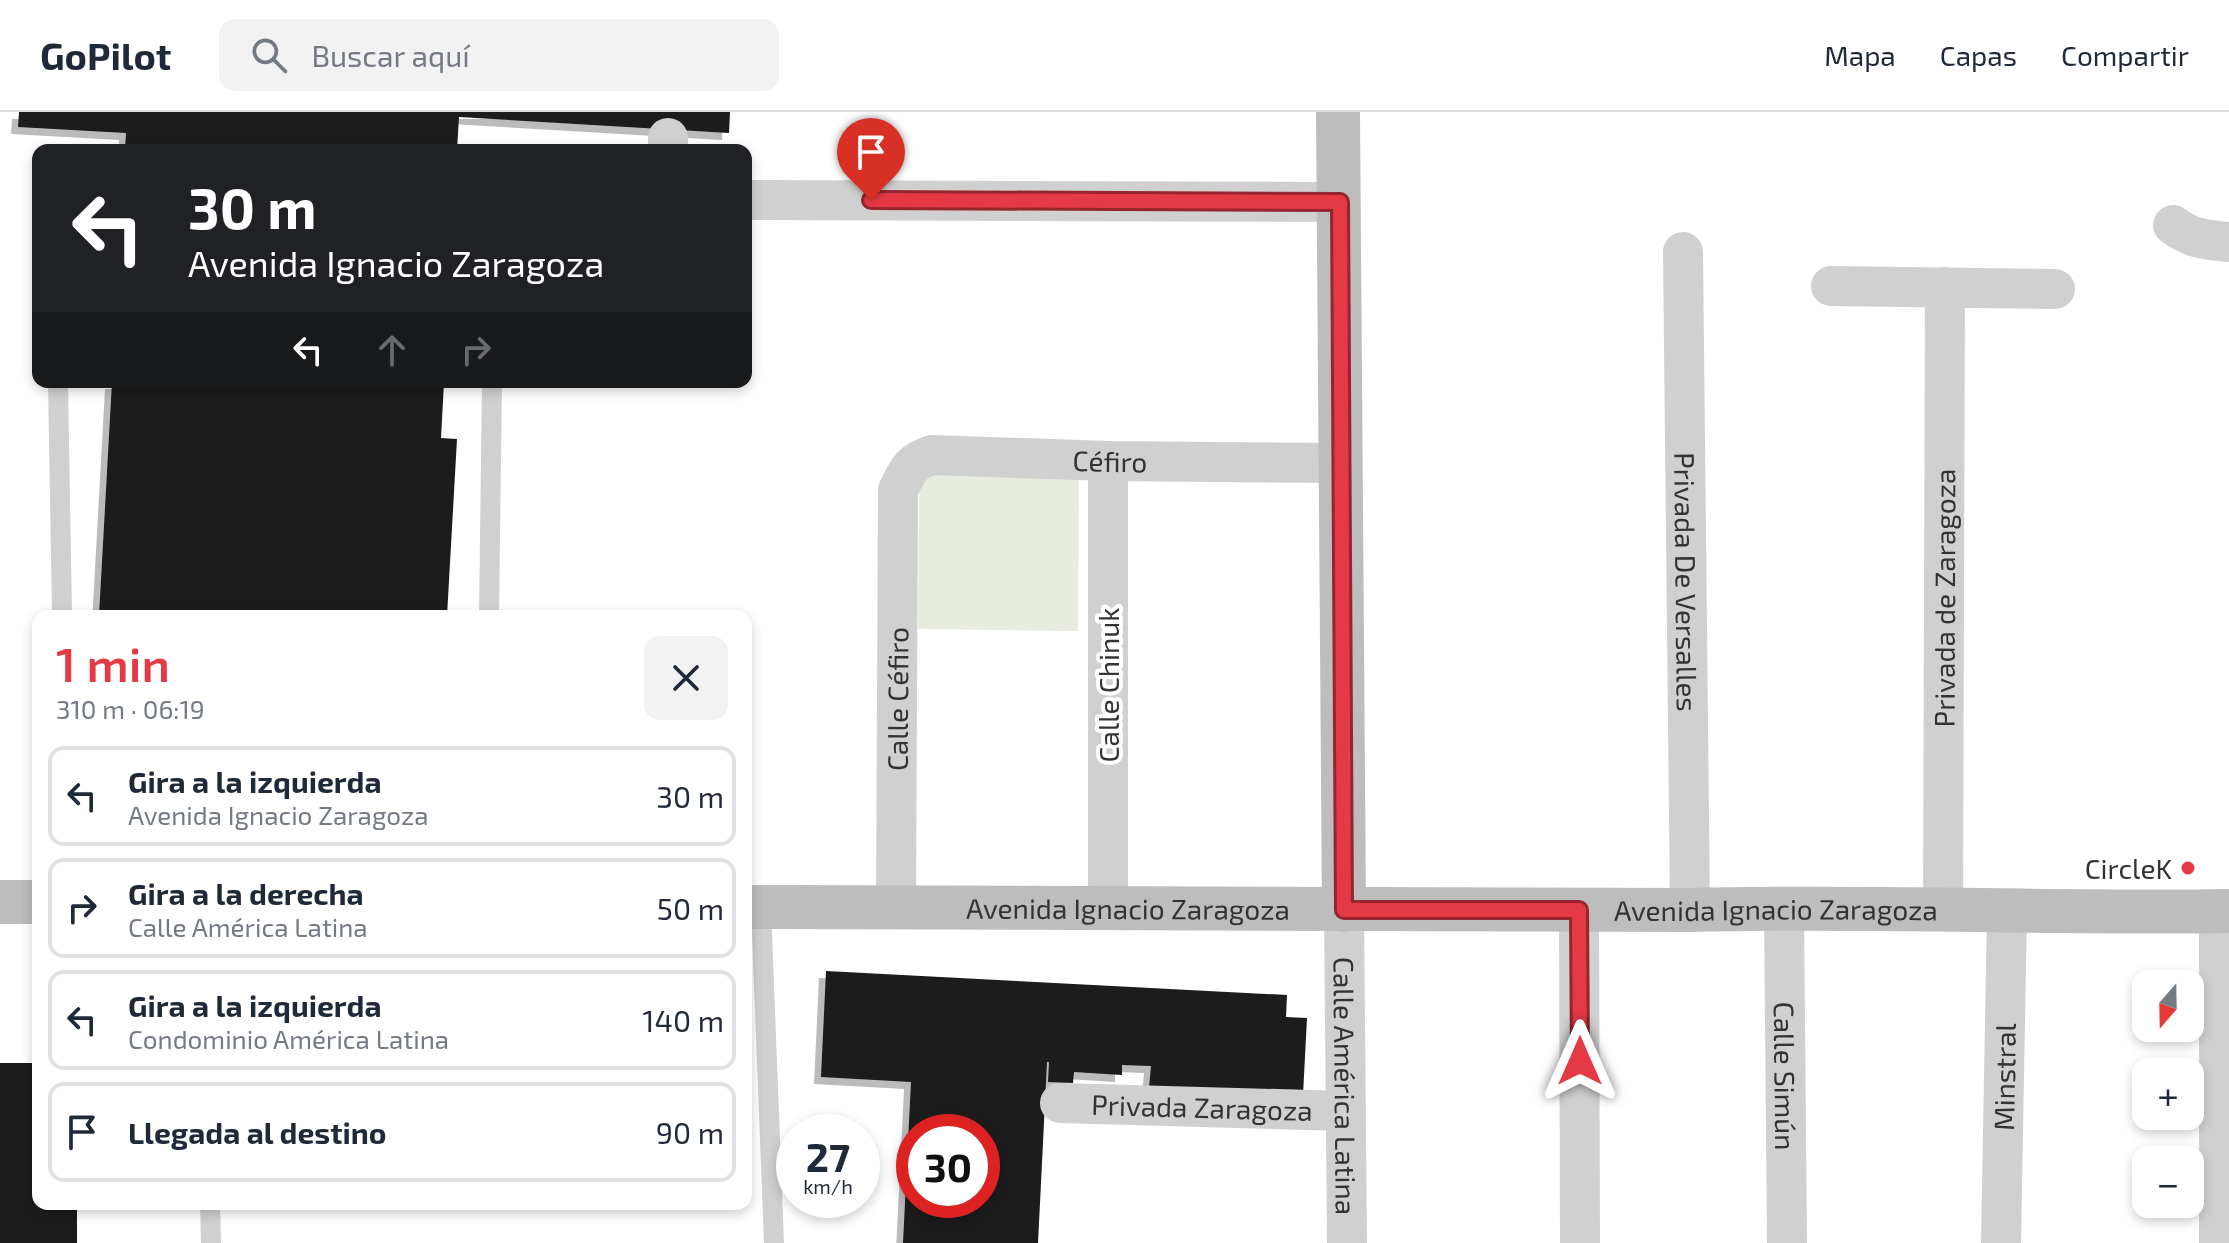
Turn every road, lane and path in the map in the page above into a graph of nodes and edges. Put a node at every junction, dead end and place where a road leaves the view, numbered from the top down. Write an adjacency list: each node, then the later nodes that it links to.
1 (1338, 112): 3 (main road, Calle América Latina)
2 (752, 200): 3 (street)
3 (1340, 202): 13 (main road, Calle América Latina)
4 (2173, 225): 5 (street)
5 (2229, 242)
6 (1683, 252): 25 (street, Privada De Versalles)
7 (1831, 286): 8 (street)
8 (1945, 287): 9 (street); 26 (street, Privada de Zaragoza)
9 (2055, 289)
10 (58, 388): 15 (lane)
11 (492, 388): 16 (lane)
12 (1108, 461): 13 (street, Céfiro); 14 (street, Céfiro); 22 (street, Calle Chinuk)
13 (1341, 463): 23 (main road, Calle América Latina)
14 (898, 490): 20 (street, Calle Céfiro)
15 (62, 610)
16 (489, 610)
17 (0, 902): 18 (main road)
18 (32, 902)
19 (753, 907): 20 (main road, Avenida Ignacio Zaragoza); 33 (lane)
20 (896, 907): 22 (main road, Avenida Ignacio Zaragoza)
21 (1784, 908): 25 (main road, Avenida Ignacio Zaragoza); 26 (main road, Avenida Ignacio Zaragoza); 36 (street, Calle Simún)
22 (1108, 909): 23 (main road, Avenida Ignacio Zaragoza)
23 (1344, 910): 24 (main road, Avenida Ignacio Zaragoza); 30 (street, Calle América Latina)
24 (1579, 910): 25 (main road, Avenida Ignacio Zaragoza); 35 (street)
25 (1690, 910)
26 (1943, 910): 27 (main road, Avenida Ignacio Zaragoza)
27 (2007, 911): 28 (main road, Avenida Ignacio Zaragoza); 37 (street, Minstral)
28 (2224, 911): 38 (street)
29 (1060, 1103): 30 (street, Privada Zaragoza)
30 (1346, 1111): 34 (street, Calle América Latina)
31 (210, 1210): 32 (lane)
32 (211, 1243)
33 (774, 1243)
34 (1347, 1243)
35 (1580, 1243)
36 (1787, 1243)
37 (2001, 1243)
38 (2219, 1243)

